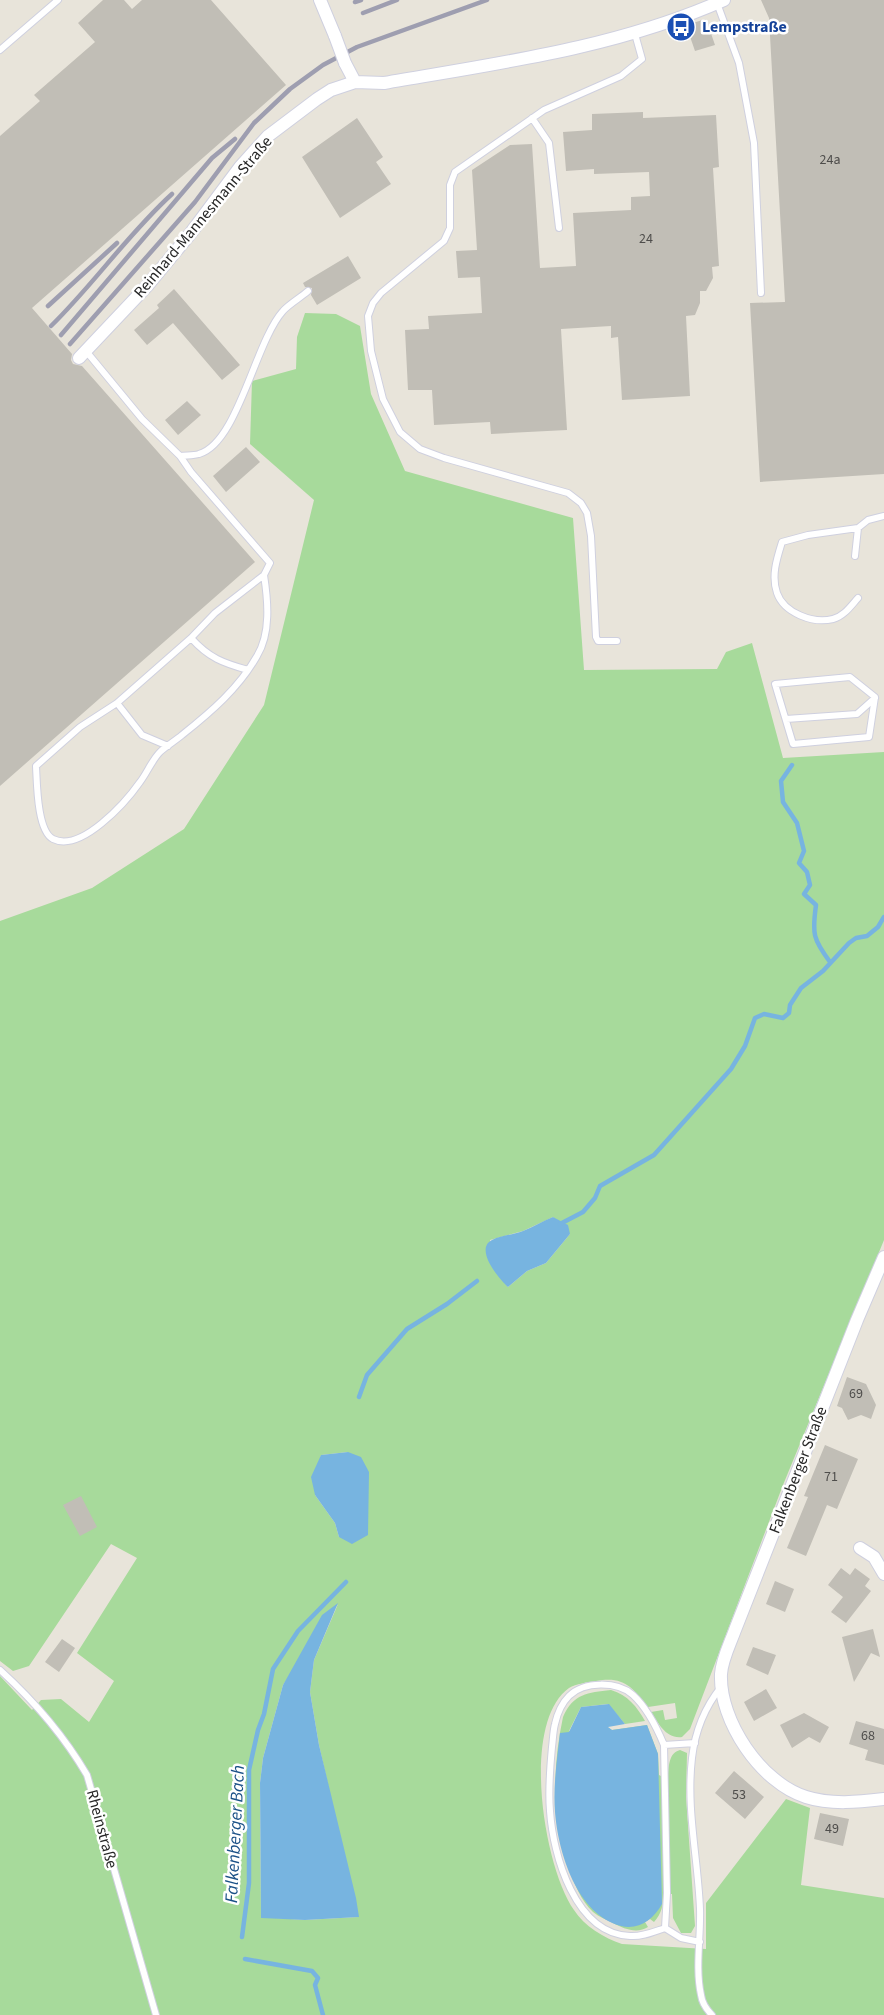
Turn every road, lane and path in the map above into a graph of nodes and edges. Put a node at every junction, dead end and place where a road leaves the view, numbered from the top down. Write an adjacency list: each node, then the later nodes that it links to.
1 (58, 0): 5 (lane)
2 (320, 0): 6 (street, bridge)
3 (720, 2): 4 (street); 10 (lane)
4 (635, 34): 6 (street); 7 (lane)
5 (0, 50)
6 (355, 82): 11 (street, Reinhard-Mannesmann-Straße)
7 (532, 118): 8 (lane); 19 (lane)
8 (559, 228)
9 (308, 291): 12 (lane)
10 (761, 293)
11 (83, 355): 12 (lane)
12 (180, 456): 16 (lane)
13 (884, 516): 14 (lane)
14 (858, 528): 15 (lane); 17 (lane)
15 (855, 556)
16 (264, 575): 18 (lane); 20 (lane)
17 (858, 598)
18 (191, 638): 20 (lane); 22 (lane)
19 (617, 641)
20 (248, 670): 24 (lane)
21 (876, 697): 23 (lane); 23 (lane); 23 (lane)
22 (117, 703): 24 (lane); 24 (lane)
23 (786, 719)
24 (168, 746)
25 (884, 1257): 29 (street, Falkenberger Straße)
26 (860, 1548): 27 (street)
27 (884, 1574)
28 (0, 1670): 35 (lane, Rheinstraße)
29 (722, 1685): 30 (lane); 32 (street)
30 (695, 1743): 31 (lane); 34 (lane)
31 (664, 1745): 33 (lane); 33 (lane)
32 (884, 1799)
33 (665, 1928): 34 (lane)
34 (700, 1942): 36 (lane)
35 (156, 2015)
36 (712, 2015)

